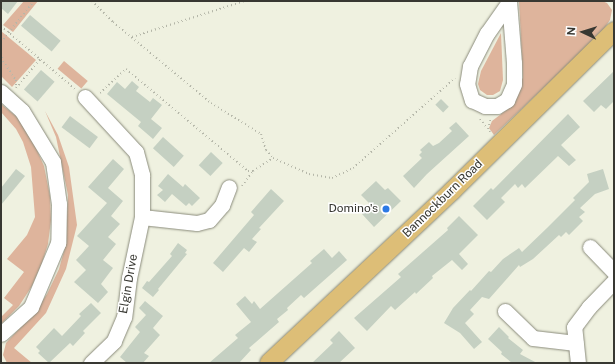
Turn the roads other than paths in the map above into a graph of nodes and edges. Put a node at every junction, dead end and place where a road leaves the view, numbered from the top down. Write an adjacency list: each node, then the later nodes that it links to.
1 (509, 2): 1 (street)
2 (614, 31): 14 (main road, Bannockburn Road)
3 (9, 93): 11 (street)
4 (90, 93): 6 (street, Elgin Drive)
5 (229, 187): 6 (street)
6 (142, 217): 13 (street, Elgin Drive)
7 (590, 248): 8 (street)
8 (614, 272)
9 (614, 281): 12 (street)
10 (505, 311): 12 (street)
11 (1, 334)
12 (576, 343): 15 (street)
13 (91, 363)
14 (269, 363)
15 (578, 363)

